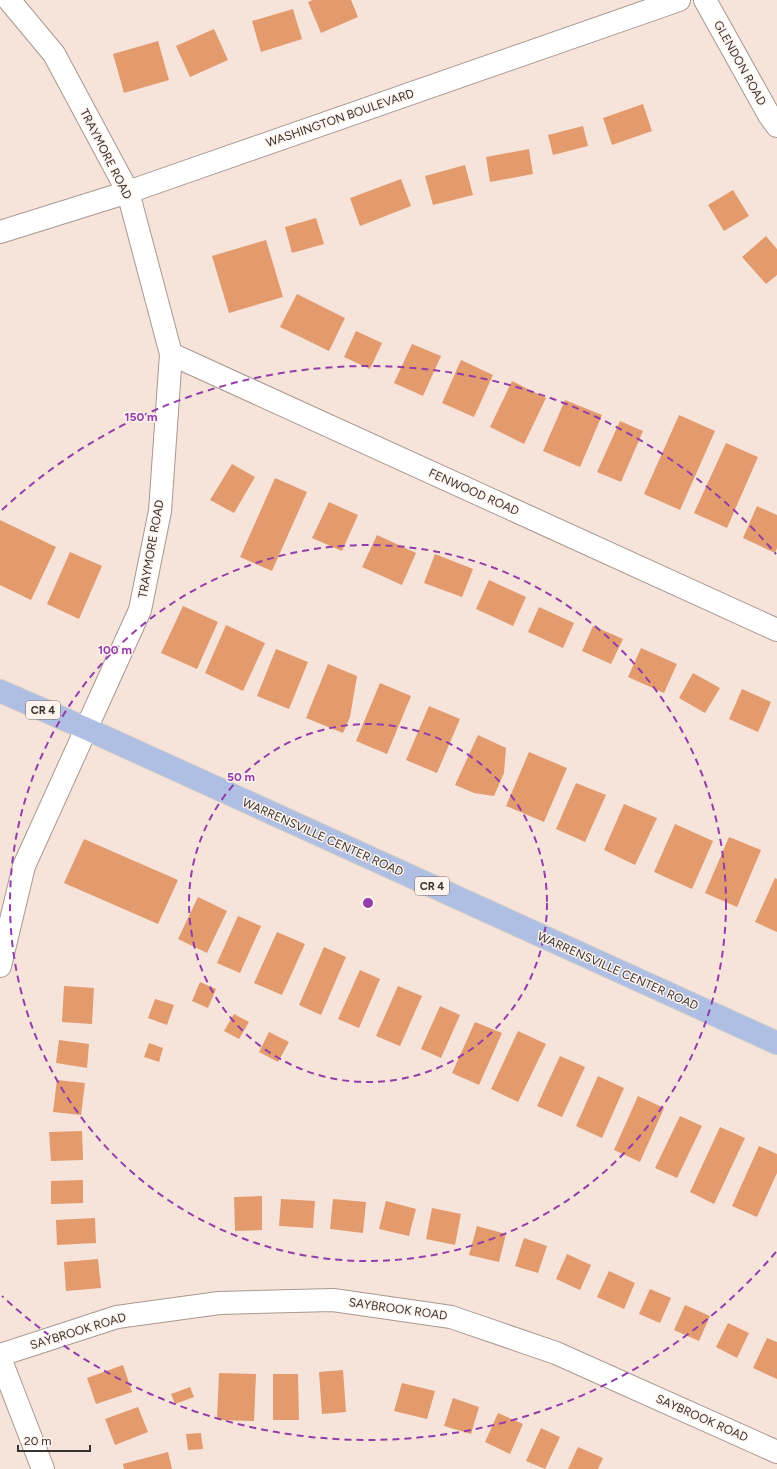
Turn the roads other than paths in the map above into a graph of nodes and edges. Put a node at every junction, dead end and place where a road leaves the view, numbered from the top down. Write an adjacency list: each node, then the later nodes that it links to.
1 (9, 0): 5 (street, TRAYMORE ROAD)
2 (680, 0): 5 (street, WASHINGTON BOULEVARD)
3 (705, 0): 4 (street, GLENDON ROAD)
4 (777, 126)
5 (128, 192): 6 (street, WASHINGTON BOULEVARD); 7 (street, TRAYMORE ROAD)
6 (0, 232)
7 (171, 354): 8 (street, FENWOOD ROAD); 10 (street, TRAYMORE ROAD)
8 (777, 630)
9 (0, 691): 10 (main road, WARRENSVILLE CENTER ROAD / CR 4)
10 (87, 729): 11 (street, TRAYMORE ROAD); 12 (main road, WARRENSVILLE CENTER ROAD / CR 4)
11 (0, 966)
12 (777, 1043)
13 (0, 1356): 14 (street, SAYBROOK ROAD); 15 (street)
14 (777, 1452)
15 (43, 1469)

